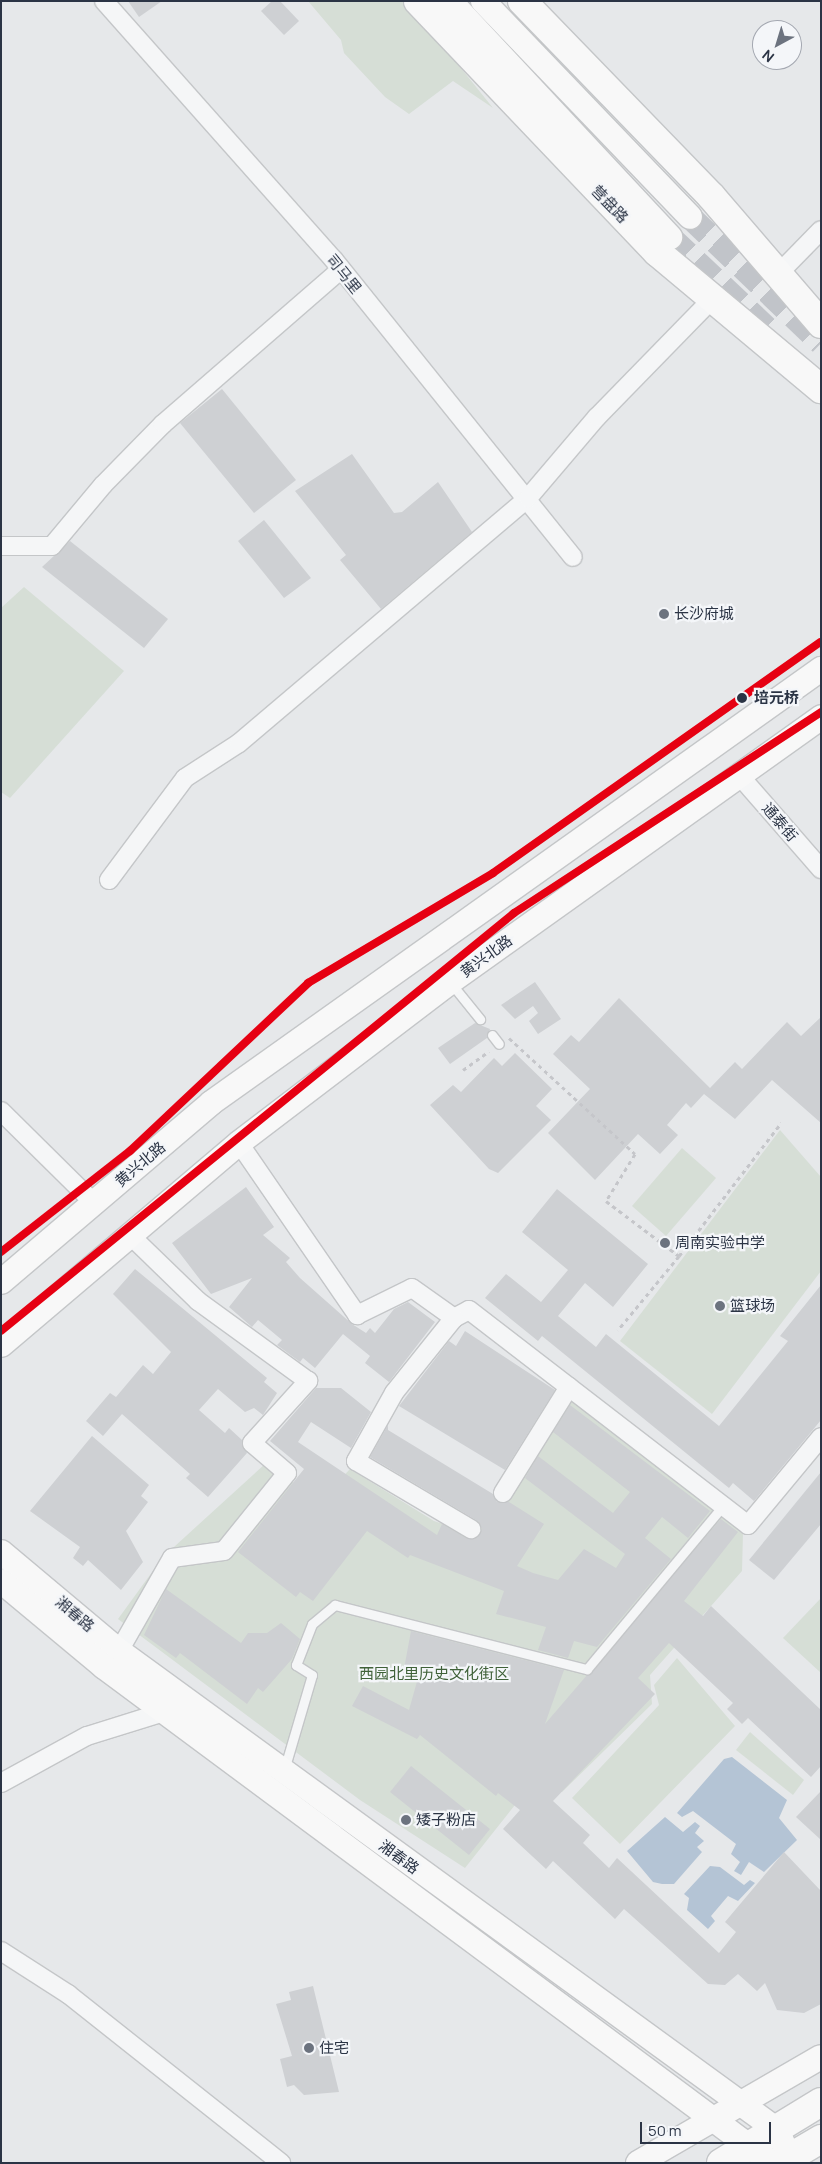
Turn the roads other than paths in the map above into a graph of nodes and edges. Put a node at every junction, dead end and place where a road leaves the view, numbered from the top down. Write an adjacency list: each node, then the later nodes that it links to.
1 (104, 1): 9 (street, 司马里)
2 (418, 1): 11 (main road, 营盘路)
3 (450, 1): 8 (main road, 营盘路)
4 (484, 1): 6 (main road)
5 (522, 1): 10 (main road)
6 (690, 217)
7 (821, 230): 10 (street)
8 (670, 237)
9 (340, 270): 14 (street, 司马里); 15 (street)
10 (776, 276): 12 (main road)
11 (712, 300): 13 (main road, 营盘路); 14 (street)
12 (821, 324)
13 (821, 389)
14 (528, 498): 16 (street, 司马里); 21 (street)
15 (1, 546)
16 (573, 557)
17 (821, 669): 28 (main road, 黄兴北路)
18 (821, 717): 19 (main road, 黄兴北路)
19 (739, 776): 20 (street, 通泰街); 22 (main road, 黄兴北路)
20 (821, 869)
21 (109, 880)
22 (450, 982): 23 (lane); 27 (main road, 黄兴北路)
23 (480, 1019)
24 (492, 1035): 25 (lane)
25 (499, 1044)
26 (1, 1111): 28 (street)
27 (239, 1144): 29 (main road, 黄兴北路); 31 (street)
28 (94, 1203): 30 (main road, 黄兴北路)
29 (130, 1235): 32 (main road, 黄兴北路); 40 (street)
30 (1, 1282)
31 (454, 1318): 33 (street); 37 (street)
32 (1, 1345)
33 (569, 1387): 35 (street); 36 (street)
34 (821, 1437): 36 (street)
35 (503, 1494)
36 (724, 1506): 42 (lane)
37 (471, 1530)
38 (1, 1552): 40 (main road, 湘春路)
39 (1, 1581): 41 (main road, 湘春路)
40 (119, 1651): 42 (main road, 湘春路)
41 (164, 1712): 43 (street); 48 (main road, 湘春路)
42 (283, 1772): 47 (main road, 湘春路)
43 (1, 1783)
44 (1, 1951): 52 (street)
45 (821, 2057): 47 (main road)
46 (821, 2102): 49 (main road)
47 (740, 2104): 48 (main road); 49 (main road, 湘春路)
48 (716, 2118): 51 (main road, 湘春路); 53 (main road)
49 (777, 2130): 51 (main road)
50 (821, 2140): 51 (main road)
51 (777, 2158): 54 (main road)
52 (281, 2163)
53 (638, 2163)
54 (721, 2163)

